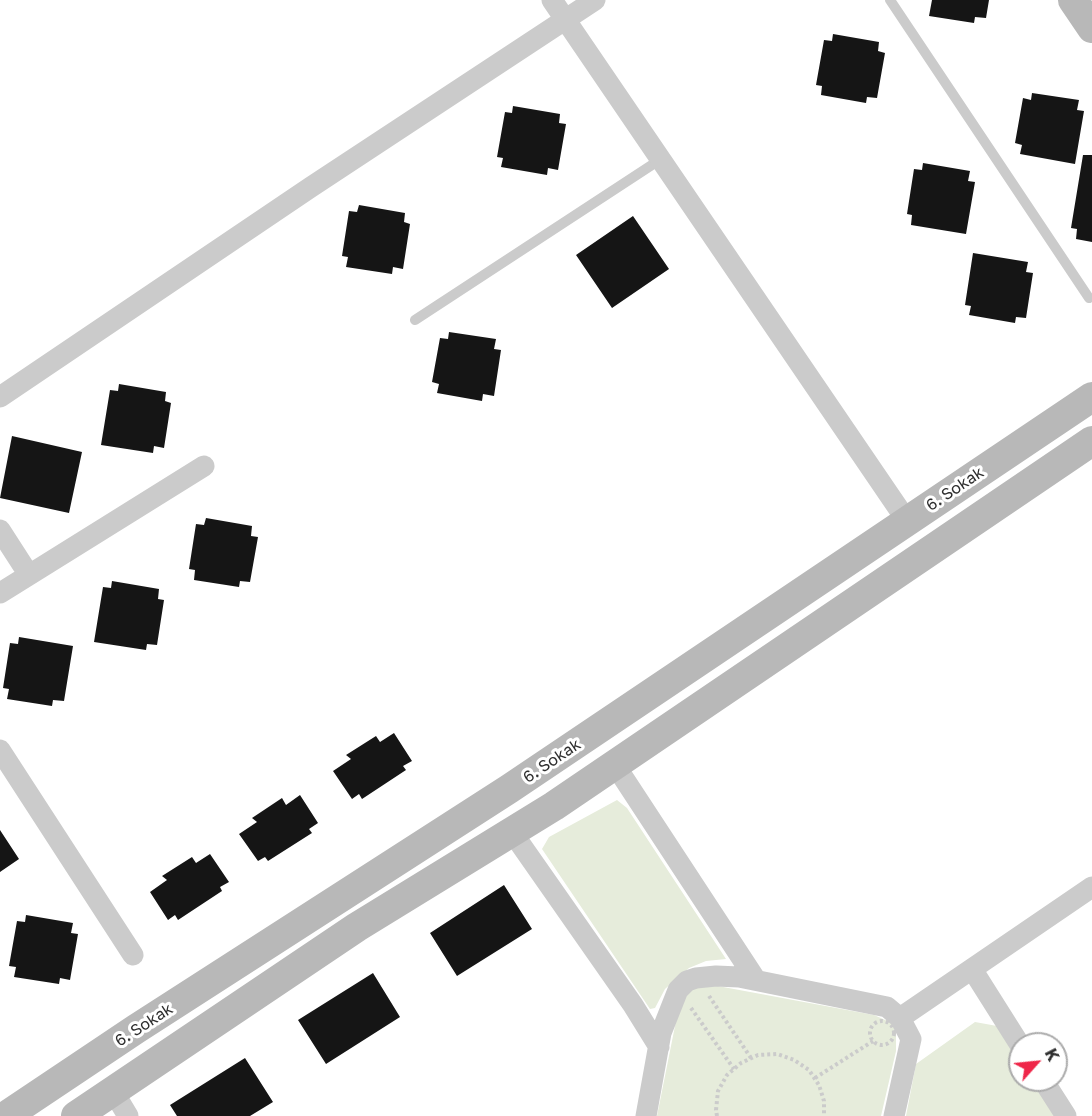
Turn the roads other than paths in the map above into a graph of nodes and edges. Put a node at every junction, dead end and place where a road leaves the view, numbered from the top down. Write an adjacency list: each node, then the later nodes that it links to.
1 (552, 0): 5 (street)
2 (595, 0): 5 (street)
3 (890, 0): 8 (lane)
4 (1073, 0): 6 (street)
5 (566, 19): 7 (street); 10 (street)
6 (1092, 28)
7 (661, 159): 9 (lane); 14 (street)
8 (1089, 298)
9 (415, 320)
10 (0, 397)
11 (1092, 397): 14 (street, 6. Sokak)
12 (1092, 441): 19 (street)
13 (204, 466): 16 (street)
14 (907, 521): 30 (street, 6. Sokak)
15 (0, 530): 16 (street)
16 (29, 575): 17 (street)
17 (0, 593)
18 (0, 750): 22 (street)
19 (615, 765): 20 (street); 24 (street)
20 (512, 832): 27 (street); 29 (street)
21 (1092, 887): 23 (street)
22 (133, 955)
23 (972, 969): 25 (street); 26 (street)
24 (756, 980): 25 (street); 27 (street)
25 (900, 1018): 33 (street)
26 (1012, 1032)
27 (658, 1047): 32 (street)
28 (1051, 1092): 34 (street)
29 (121, 1104): 31 (street)
30 (6, 1116)
31 (76, 1116)
32 (646, 1116)
33 (894, 1116)
34 (1066, 1116)

